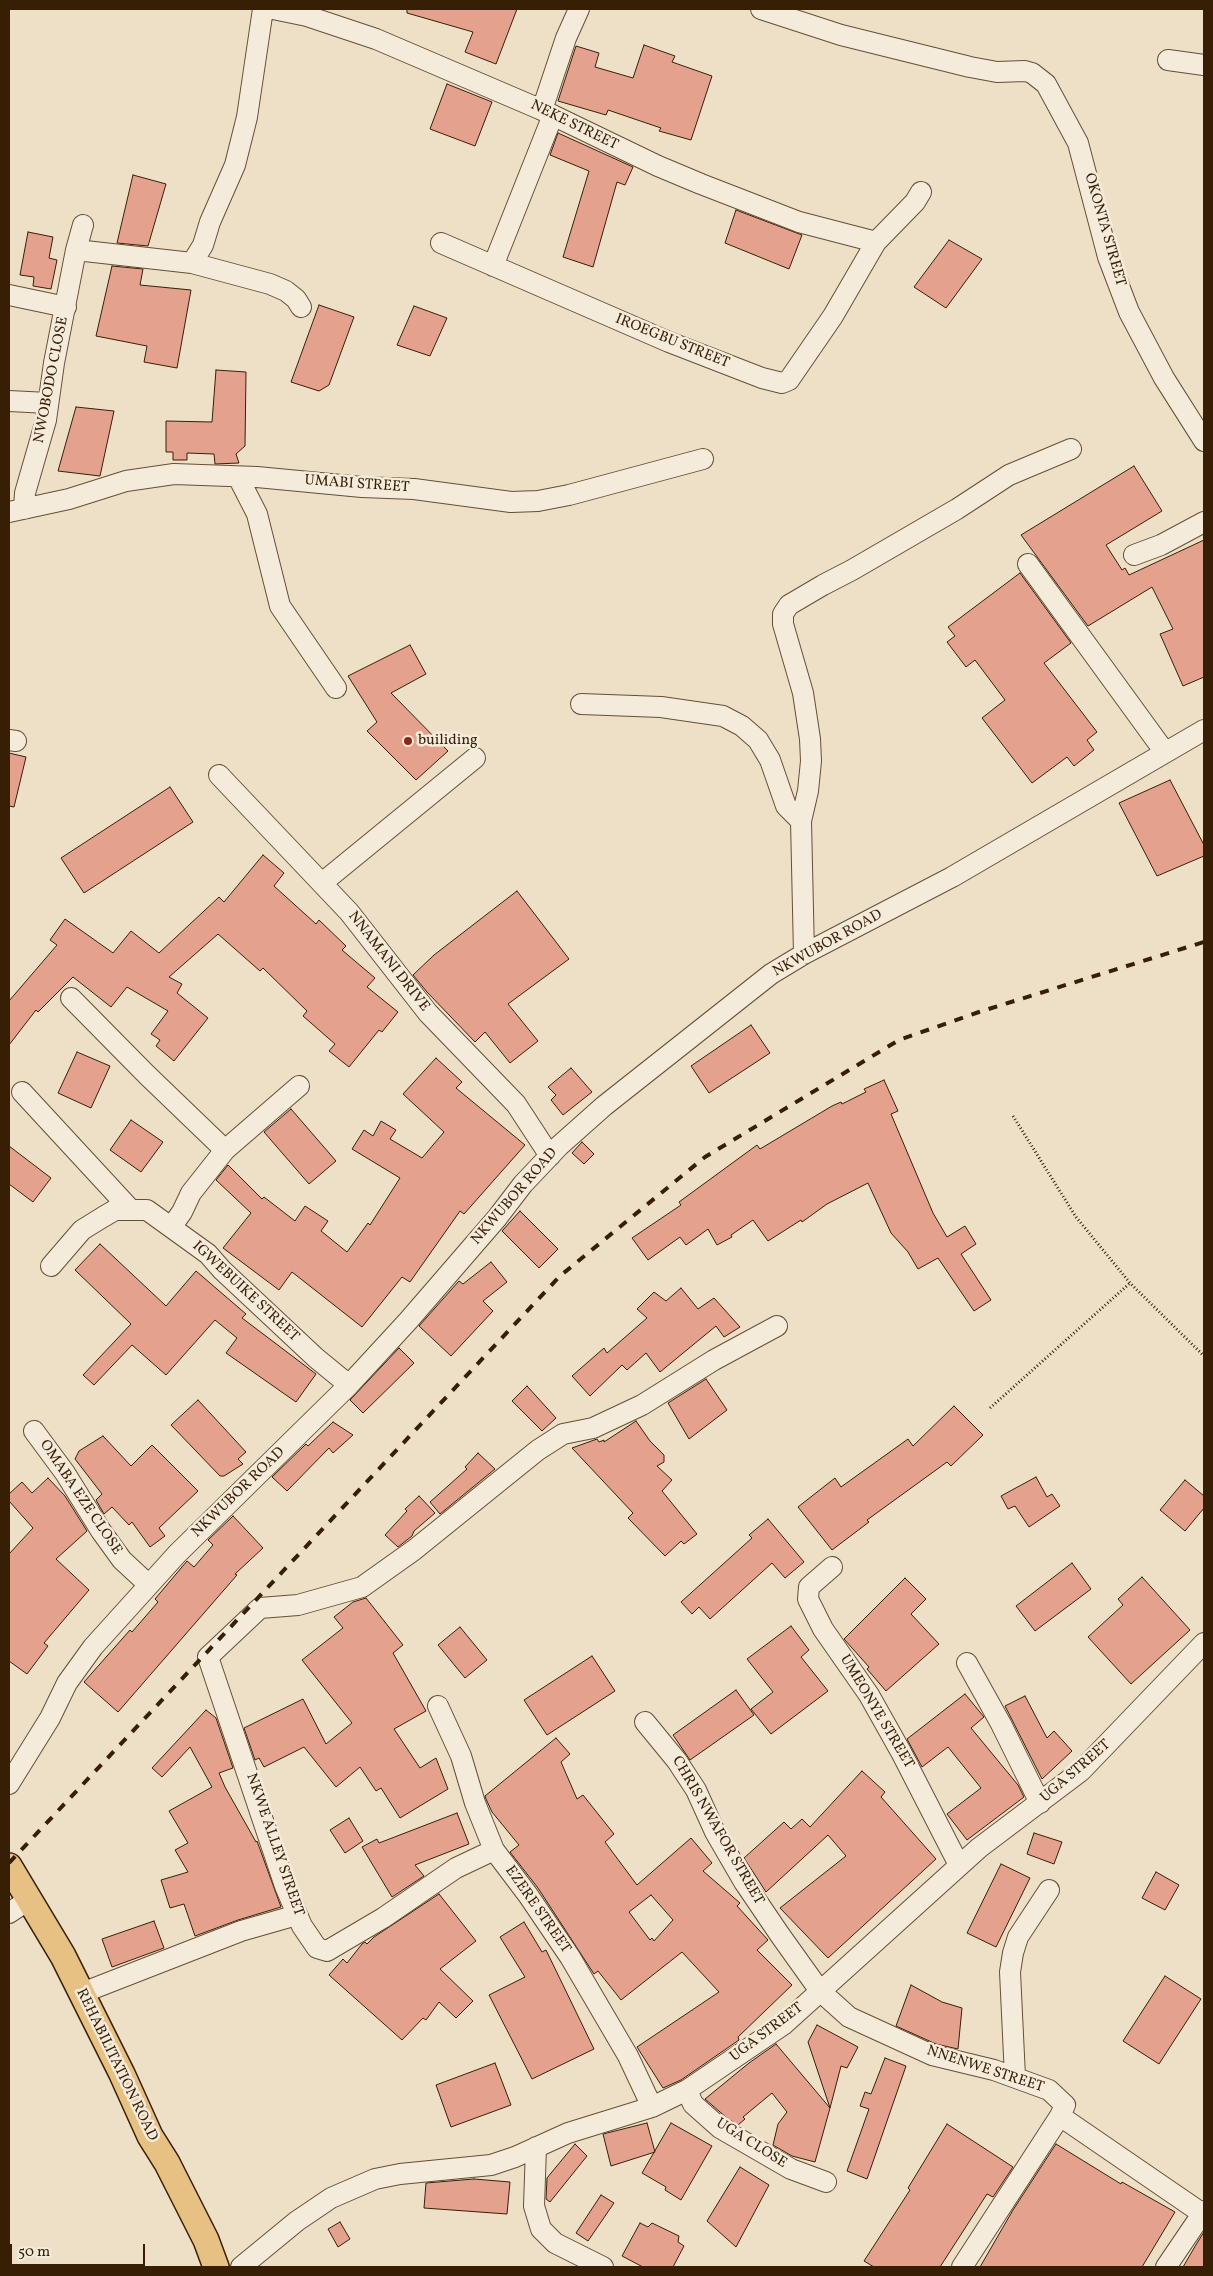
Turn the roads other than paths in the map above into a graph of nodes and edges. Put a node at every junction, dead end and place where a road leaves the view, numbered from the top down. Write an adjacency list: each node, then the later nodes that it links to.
1 (263, 9): 13 (street)
2 (273, 9): 7 (street, NEKE STREET)
3 (578, 9): 7 (street)
4 (761, 9): 20 (street, OKONTA STREET)
5 (1168, 60): 6 (street)
6 (1204, 65)
7 (548, 112): 10 (street, NEKE STREET); 14 (street)
8 (921, 192): 10 (street, IROEGBU STREET)
9 (83, 225): 12 (street, NWOBODO CLOSE)
10 (876, 242): 14 (street, IROEGBU STREET)
11 (441, 243): 14 (street)
12 (76, 250): 13 (street); 17 (street, NWOBODO CLOSE)
13 (192, 263): 16 (street)
14 (493, 266)
15 (9, 295): 17 (street)
16 (301, 307)
17 (66, 308): 19 (street, NWOBODO CLOSE)
18 (9, 401): 19 (street)
19 (48, 402): 24 (street, NWOBODO CLOSE)
20 (1204, 441)
21 (1071, 448): 34 (street)
22 (703, 459): 23 (street, UMABI STREET)
23 (238, 477): 24 (street, UMABI STREET); 28 (street)
24 (16, 511)
25 (1204, 522): 26 (street)
26 (1134, 555)
27 (1028, 564): 31 (street)
28 (336, 688)
29 (581, 704): 34 (street)
30 (1204, 730): 31 (street, NKWUBOR ROAD)
31 (1164, 751): 36 (street, NKWUBOR ROAD)
32 (475, 758): 35 (street)
33 (219, 774): 35 (street, NNAMANI DRIVE)
34 (801, 821): 36 (street)
35 (322, 883): 41 (street, NNAMANI DRIVE)
36 (804, 954): 41 (street, NKWUBOR ROAD)
37 (71, 998): 40 (street)
38 (299, 1086): 40 (street)
39 (22, 1092): 42 (street)
40 (225, 1150): 43 (street)
41 (550, 1156): 46 (street, NKWUBOR ROAD)
42 (131, 1210): 43 (street, IGWEBUIKE STREET); 44 (street, IGWEBUIKE STREET)
43 (172, 1226): 46 (street, IGWEBUIKE STREET)
44 (51, 1266)
45 (776, 1326): 62 (street, NKWE ALLEY STREET)
46 (348, 1385): 49 (street, NKWUBOR ROAD)
47 (34, 1431): 49 (street, OMABA EZE CLOSE)
48 (832, 1567): 57 (street, UMEONYE STREET)
49 (149, 1585): 54 (street, NKWUBOR ROAD)
50 (1204, 1643): 55 (street, UGA STREET)
51 (966, 1663): 55 (street)
52 (438, 1706): 56 (street, EZERE STREET)
53 (645, 1722): 63 (street, CHRIS NWAFOR STREET)
54 (9, 1784)
55 (1040, 1803): 57 (street, UGA STREET)
56 (494, 1850): 62 (street, NKWE ALLEY STREET); 67 (street, EZERE STREET)
57 (959, 1865): 63 (street, UGA STREET)
58 (9, 1866): 60 (main road, REHABILITATION ROAD)
59 (1049, 1890): 65 (street)
60 (30, 1899): 61 (street); 64 (main road, REHABILITATION ROAD)
61 (9, 1913)
62 (297, 1915): 64 (street)
63 (820, 1992): 65 (street, NNENWE STREET); 66 (street, UGA STREET)
64 (82, 1993): 72 (main road, REHABILITATION ROAD)
65 (1015, 2077): 68 (street, NNENWE STREET)
66 (687, 2090): 67 (street, UGA STREET); 70 (street, UGA CLOSE)
67 (652, 2107): 69 (street, UGA STREET)
68 (1060, 2116): 71 (street); 75 (street)
69 (536, 2147): 73 (street, UGA STREET); 74 (street)
70 (826, 2182)
71 (1204, 2212): 76 (street)
72 (216, 2267)
73 (242, 2267)
74 (602, 2267)
75 (962, 2267)
76 (1166, 2267)

